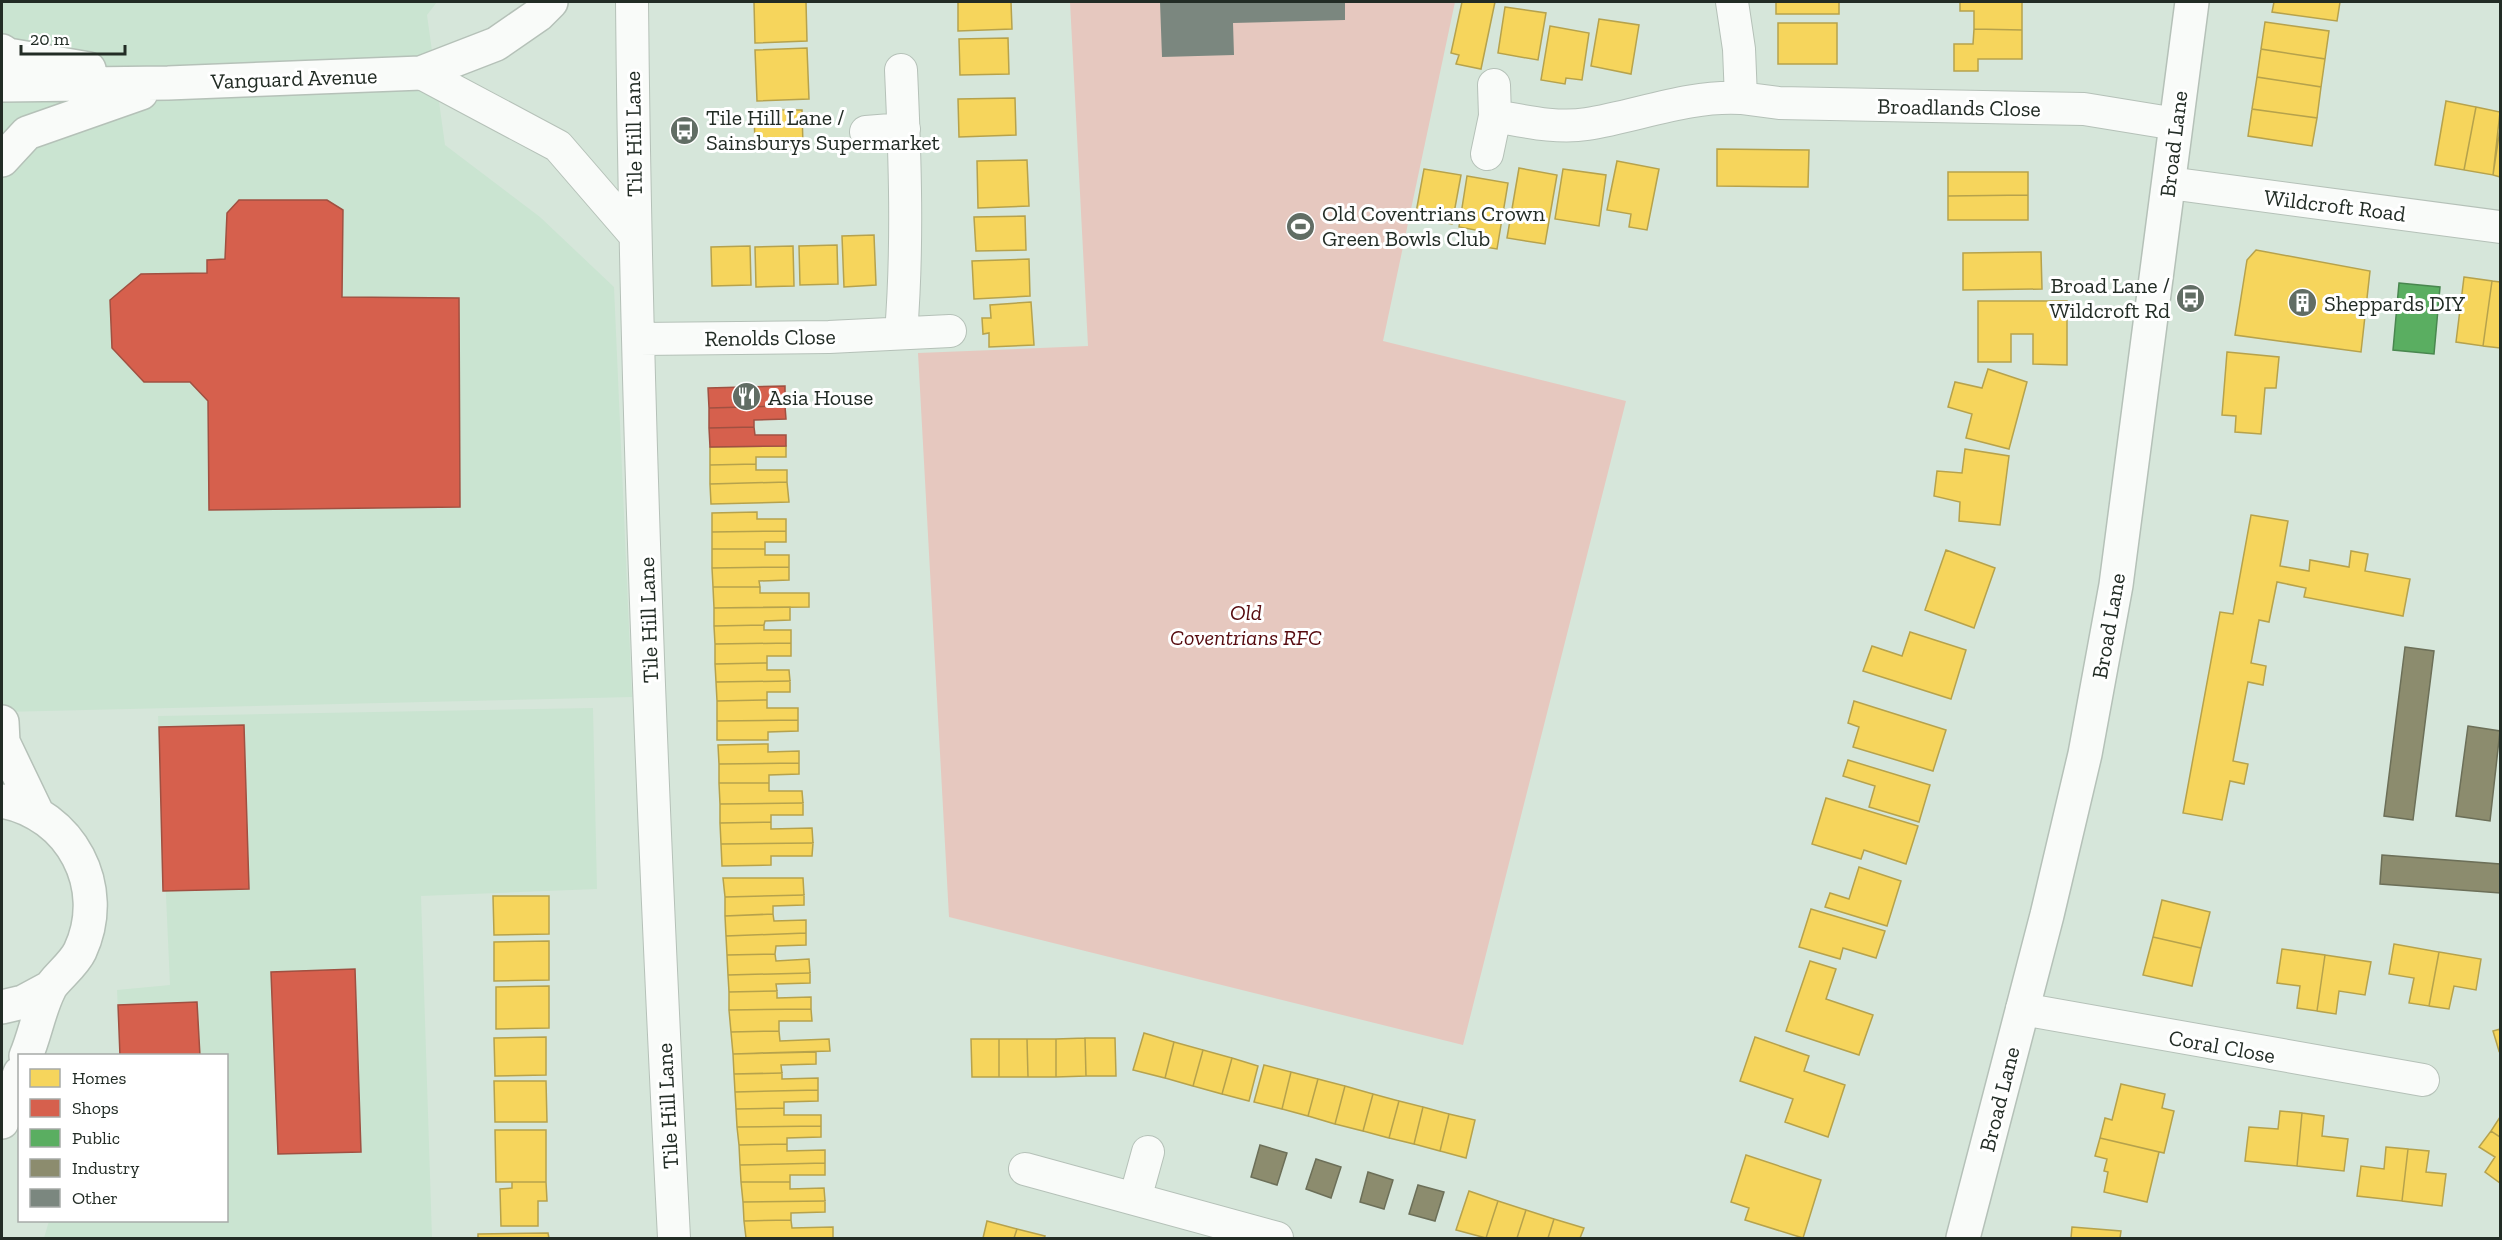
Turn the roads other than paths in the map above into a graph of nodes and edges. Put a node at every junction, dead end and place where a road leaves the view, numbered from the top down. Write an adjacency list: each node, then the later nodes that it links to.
1 (551, 2): 7 (main road, Vanguard Avenue)
2 (632, 2): 20 (street, Tile Hill Lane)
3 (1732, 2): 11 (street)
4 (2192, 2): 13 (main road, Broad Lane)
5 (2, 51): 8 (main road)
6 (901, 70): 14 (street)
7 (421, 74): 8 (main road, Vanguard Avenue); 20 (street, Vanguard Avenue)
8 (168, 83): 9 (main road); 17 (main road)
9 (2, 85)
10 (1494, 85): 12 (street)
11 (1741, 98): 12 (street, Broadlands Close); 13 (street, Broadlands Close)
12 (1495, 116): 16 (street)
13 (2176, 124): 18 (main road, Broad Lane)
14 (904, 129): 15 (street); 22 (street)
15 (866, 132)
16 (1487, 154)
17 (2, 160)
18 (2169, 183): 19 (street, Wildcroft Road); 29 (main road, Broad Lane)
19 (2500, 227)
20 (634, 234): 23 (street, Tile Hill Lane)
21 (950, 331): 22 (street, Renolds Close)
22 (901, 333): 23 (street, Renolds Close)
23 (639, 339): 37 (street, Tile Hill Lane)
24 (2, 722): 26 (main road)
25 (2, 801): 26 (main road)
26 (37, 813): 27 (main road)
27 (49, 988): 28 (main road); 30 (main road)
28 (2, 1007)
29 (2022, 1009): 32 (street, Coral Close); 39 (main road, Broad Lane)
30 (27, 1054)
31 (18, 1078): 33 (main road)
32 (2431, 1082)
33 (2, 1122)
34 (1148, 1152): 36 (street)
35 (1025, 1169): 36 (street)
36 (1135, 1199): 38 (street)
37 (674, 1239)
38 (1277, 1239)
39 (1963, 1239)

